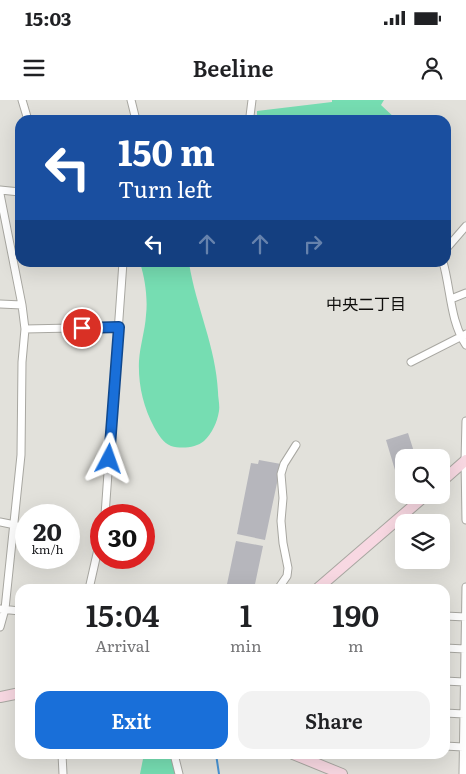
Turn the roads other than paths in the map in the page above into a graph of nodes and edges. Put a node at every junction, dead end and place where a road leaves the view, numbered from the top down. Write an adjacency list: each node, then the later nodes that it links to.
1 (22, 100): 4 (street)
2 (131, 100): 5 (street)
3 (252, 100): 6 (street)
4 (26, 115)
5 (135, 115)
6 (250, 115)
7 (0, 190): 8 (street)
8 (15, 192)
9 (0, 194): 10 (street)
10 (3, 219): 18 (street)
11 (466, 226): 12 (street)
12 (451, 243)
13 (123, 267): 19 (street)
14 (444, 267): 16 (street)
15 (466, 293): 16 (street)
16 (450, 299): 21 (street)
17 (0, 304): 18 (street)
18 (22, 304): 20 (street)
19 (119, 327): 20 (street); 29 (street)
20 (25, 329): 28 (street)
21 (463, 335): 22 (street); 23 (street)
22 (466, 345)
23 (411, 362)
24 (466, 421): 26 (street)
25 (296, 445): 36 (street)
26 (465, 460): 27 (main road); 31 (street)
27 (450, 474)
28 (17, 504)
29 (106, 504)
30 (416, 504): 37 (main road)
31 (466, 520)
32 (0, 522): 33 (street)
33 (15, 525): 39 (street)
34 (94, 569): 35 (street)
35 (90, 584)
36 (281, 584)
37 (323, 584)
38 (466, 587): 41 (street)
39 (3, 609): 42 (street)
40 (450, 616): 41 (street)
41 (466, 617): 44 (street)
42 (0, 627)
43 (450, 648): 44 (street)
44 (465, 649): 46 (street)
45 (450, 681): 46 (street)
46 (464, 682): 49 (street)
47 (15, 694): 48 (main road)
48 (0, 697)
49 (465, 698): 51 (street)
50 (450, 713): 51 (street)
51 (464, 714): 52 (street)
52 (465, 733): 54 (street)
53 (450, 746): 54 (street)
54 (463, 747): 61 (street)
55 (62, 759): 58 (street)
56 (175, 759): 59 (street)
57 (305, 759): 60 (main road)
58 (63, 774)
59 (179, 774)
60 (342, 774)
61 (463, 774)

